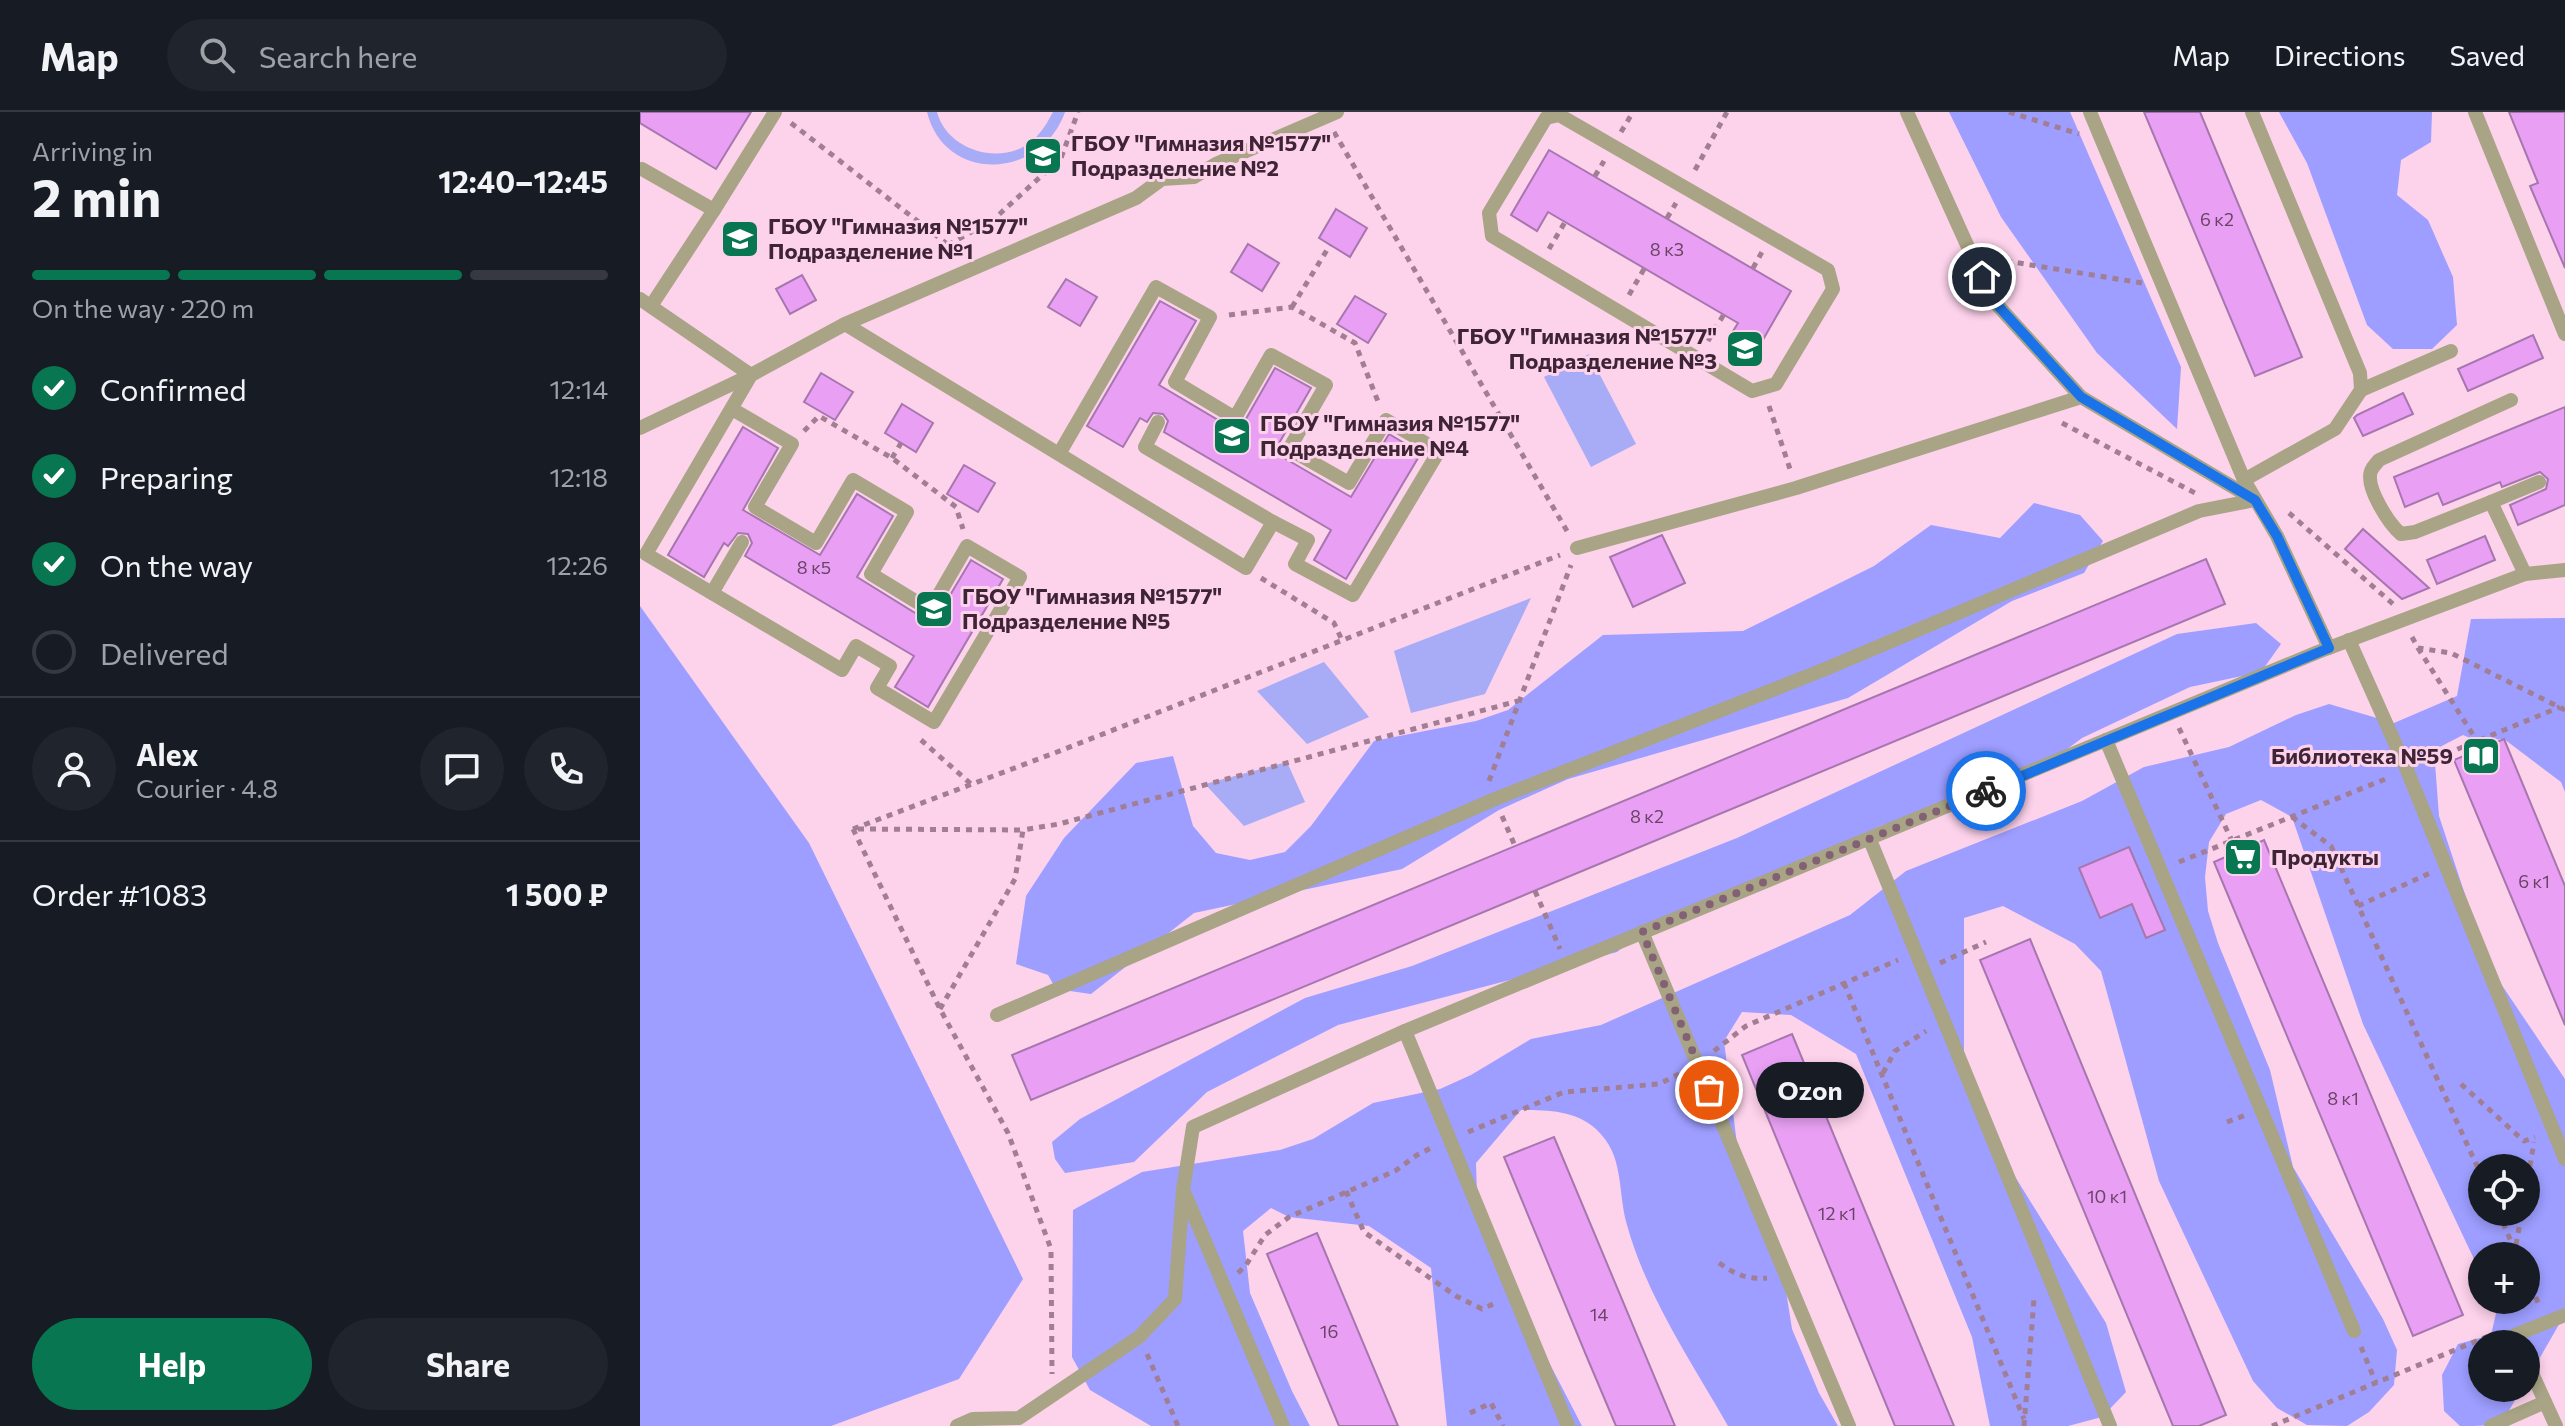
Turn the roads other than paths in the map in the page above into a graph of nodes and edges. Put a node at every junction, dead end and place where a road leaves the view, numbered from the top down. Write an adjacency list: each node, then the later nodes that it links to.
1 (775, 112): 9 (lane)
2 (1907, 112): 16 (lane)
3 (2090, 112): 22 (lane)
4 (2252, 112): 15 (lane)
5 (2475, 112): 12 (lane)
6 (1328, 114): 11 (lane)
7 (1574, 117): 7 (lane)
8 (642, 169): 9 (lane)
9 (714, 210): 10 (lane)
10 (646, 302): 14 (lane)
11 (845, 324): 14 (lane); 21 (lane)
12 (2564, 326)
13 (2451, 351): 15 (lane)
14 (751, 375): 18 (lane); 20 (lane)
15 (2361, 390): 22 (lane)
16 (2081, 397): 24 (lane); 28 (lane)
17 (2511, 400): 25 (lane)
18 (732, 409): 31 (lane); 31 (lane)
19 (1158, 422): 26 (lane)
20 (640, 428)
21 (1059, 454): 26 (lane); 26 (lane)
22 (2244, 480): 24 (lane)
23 (2539, 482): 25 (lane)
24 (2255, 500): 33 (lane); 37 (lane)
25 (2491, 502): 30 (lane)
26 (1273, 522)
27 (742, 542): 31 (lane)
28 (1577, 548)
29 (2565, 570): 30 (lane)
30 (2525, 574): 32 (lane)
31 (712, 593)
32 (2349, 640): 33 (lane); 39 (lane)
33 (2329, 648): 34 (lane)
34 (2106, 740): 35 (lane); 43 (lane)
35 (1870, 840): 36 (lane); 51 (lane)
36 (1642, 932): 38 (lane); 50 (lane)
37 (997, 1015)
38 (1405, 1031): 40 (lane); 49 (lane)
39 (2565, 1159)
40 (1183, 1190): 46 (lane); 48 (lane)
41 (2565, 1315): 42 (lane)
42 (2534, 1330)
43 (2354, 1331)
44 (2540, 1391): 45 (lane)
45 (2545, 1402): 52 (lane); 53 (lane)
46 (1020, 1422): 47 (lane)
47 (957, 1426)
48 (1283, 1426)
49 (1568, 1426)
50 (1849, 1426)
51 (2110, 1426)
52 (2491, 1426)
53 (2556, 1426)

